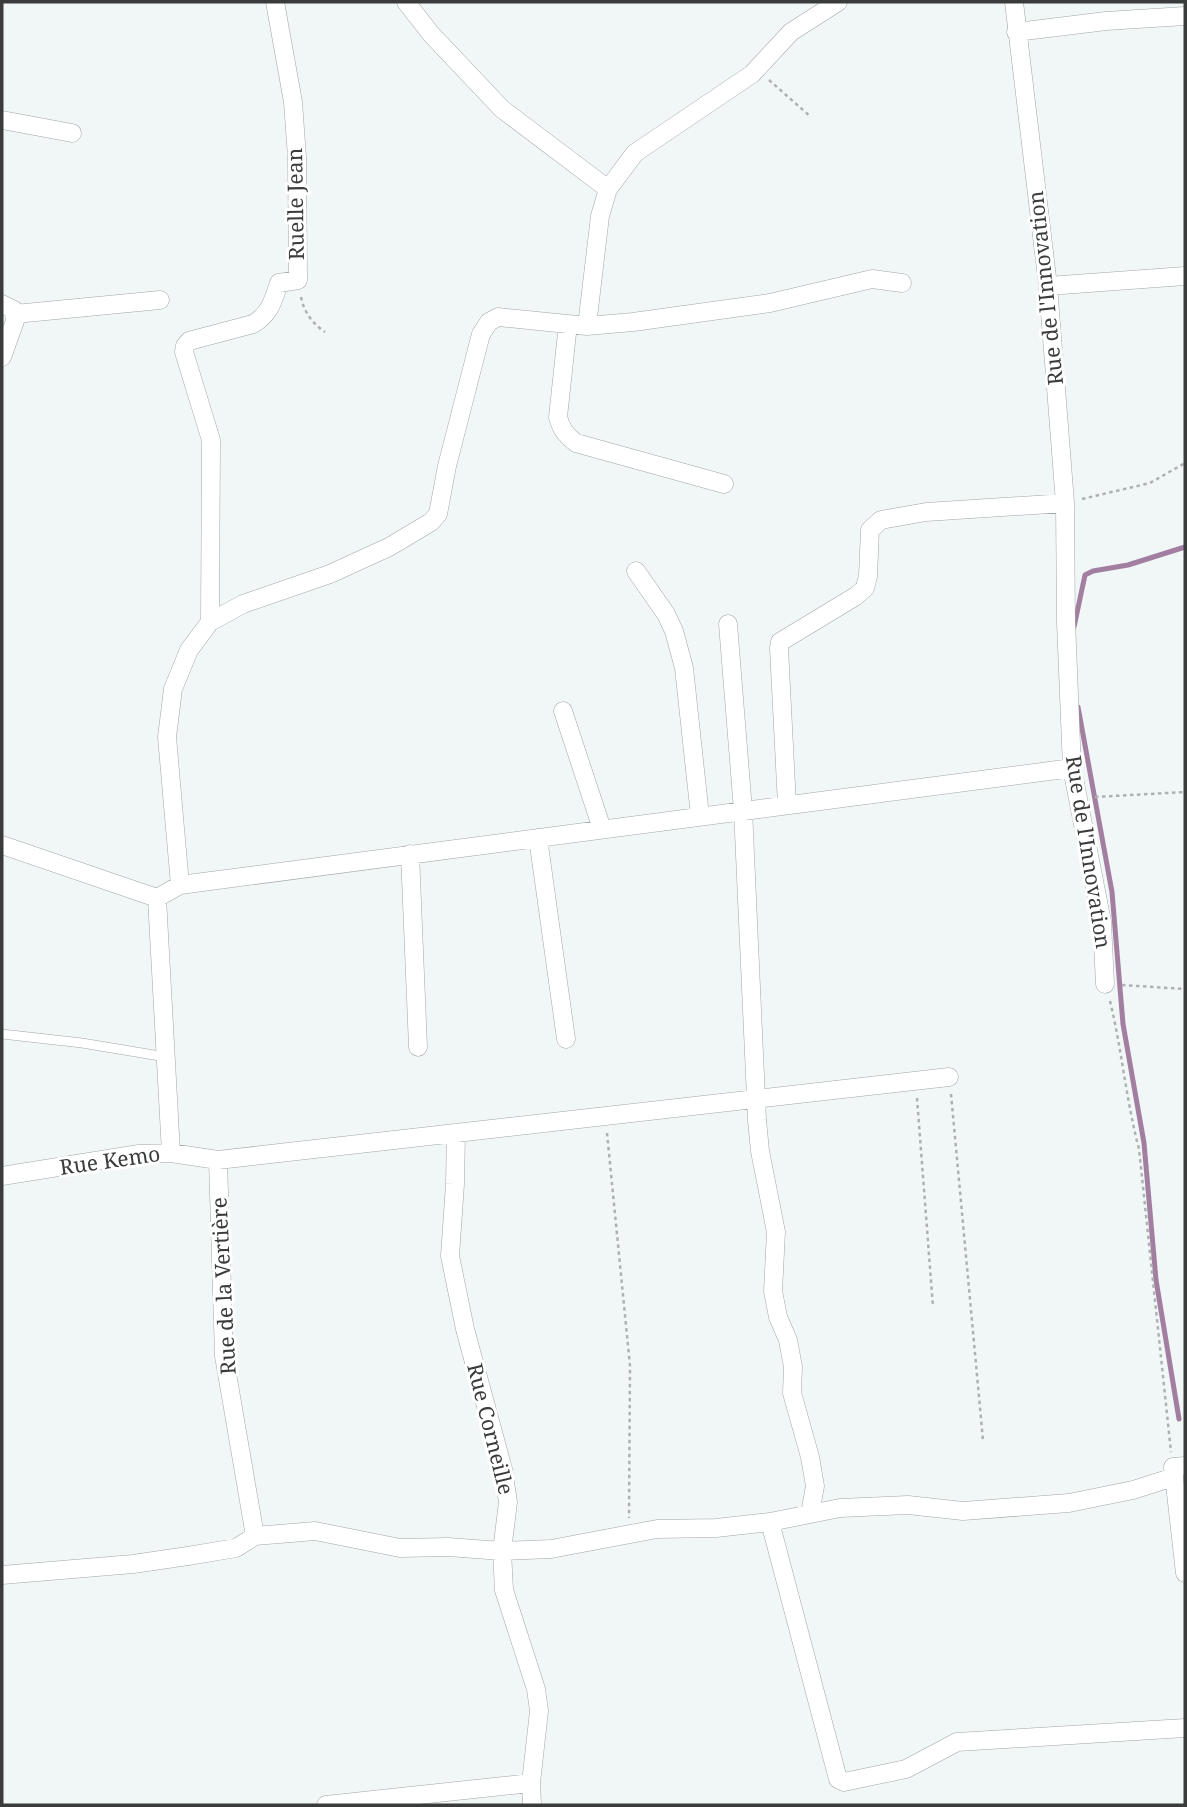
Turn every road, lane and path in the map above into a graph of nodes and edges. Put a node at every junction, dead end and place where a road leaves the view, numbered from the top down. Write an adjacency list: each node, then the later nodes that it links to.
1 (275, 2): 13 (street, Ruelle Jean)
2 (405, 2): 11 (street)
3 (838, 2): 7 (street)
4 (1014, 2): 6 (street, Rue de l'Innovation)
5 (1185, 16): 6 (street)
6 (1016, 32): 15 (street, Rue de l'Innovation)
7 (756, 69): 8 (path); 11 (street)
8 (811, 117)
9 (2, 120): 10 (street)
10 (72, 132)
11 (608, 189): 19 (street)
12 (1185, 276): 15 (street)
13 (298, 280): 20 (path); 26 (street, Ruelle Jean)
14 (902, 284): 19 (street)
15 (1048, 286): 24 (street, Rue de l'Innovation)
16 (160, 300): 17 (street)
17 (8, 308): 21 (street)
18 (568, 324): 19 (street); 23 (street); 26 (street)
19 (587, 326)
20 (325, 331)
21 (2, 357)
22 (1185, 463): 24 (path)
23 (724, 484)
24 (1065, 503): 29 (street, Rue de l'Innovation); 32 (street)
25 (636, 571): 34 (street)
26 (210, 622): 39 (street)
27 (728, 624): 33 (street)
28 (563, 711): 35 (street)
29 (1072, 768): 32 (street); 41 (street, Rue de l'Innovation)
30 (1185, 792): 31 (path)
31 (1090, 797)
32 (787, 805): 33 (street)
33 (743, 810): 34 (street); 49 (street)
34 (700, 816): 35 (street)
35 (603, 829): 36 (street)
36 (537, 838): 38 (street); 44 (street)
37 (2, 845): 40 (street)
38 (410, 854): 39 (street); 45 (street)
39 (180, 884): 40 (street)
40 (157, 898): 46 (street)
41 (1105, 984): 42 (path); 57 (path)
42 (1185, 989)
43 (2, 1034): 46 (lane)
44 (566, 1040)
45 (418, 1047)
46 (166, 1057): 52 (street)
47 (949, 1077): 48 (street, Rue Kemo); 56 (path)
48 (916, 1081): 49 (street, Rue Kemo); 55 (path)
49 (757, 1097): 50 (street, Rue Kemo); 58 (street)
50 (605, 1116): 51 (street, Rue Kemo); 60 (path)
51 (456, 1133): 53 (street, Rue Kemo); 62 (street, Rue Corneille)
52 (171, 1153): 53 (street, Rue Kemo); 54 (street, Rue Kemo)
53 (218, 1160): 61 (street, Rue de la Vertière)
54 (2, 1177)
55 (933, 1307)
56 (983, 1440)
57 (1177, 1470): 58 (street); 63 (street)
58 (810, 1514): 59 (street)
59 (771, 1522): 60 (street); 65 (street)
60 (629, 1534): 62 (street)
61 (255, 1536): 62 (street); 64 (street)
62 (502, 1551): 66 (street, Rue Corneille)
63 (1185, 1573)
64 (2, 1574)
65 (1185, 1728)
66 (531, 1783): 67 (street); 68 (street, Rue Corneille)
67 (326, 1805)
68 (532, 1805)

